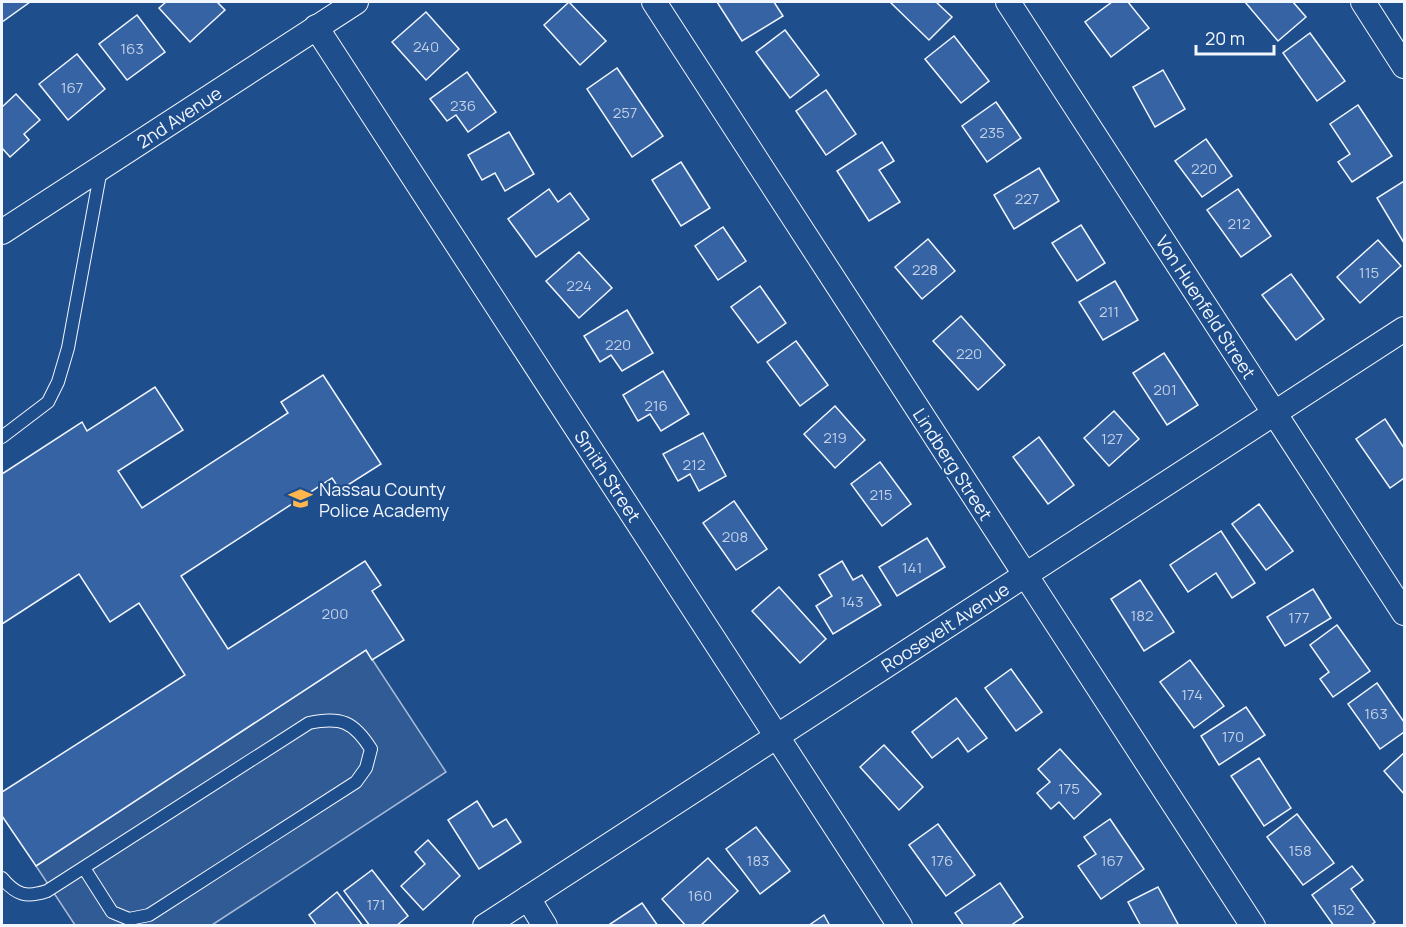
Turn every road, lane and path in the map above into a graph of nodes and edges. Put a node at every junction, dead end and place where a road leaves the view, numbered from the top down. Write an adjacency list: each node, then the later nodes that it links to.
1 (356, 2): 5 (street, 2nd Avenue)
2 (654, 2): 12 (street, Lindberg Street)
3 (1008, 2): 10 (street, Von Huenfeld Street)
4 (1363, 2): 6 (street)
5 (316, 27): 7 (street, 2nd Avenue); 14 (street, Smith Street)
6 (1404, 66)
7 (102, 167): 8 (street, 2nd Avenue); 11 (lane)
8 (2, 232)
9 (1404, 329): 10 (street, Roosevelt Avenue)
10 (1275, 414): 12 (street, Roosevelt Avenue); 13 (street, Von Huenfeld Street)
11 (2, 437)
12 (1026, 575): 14 (street, Roosevelt Avenue); 21 (street, Lindberg Street)
13 (1404, 613)
14 (777, 736): 17 (street, Roosevelt Avenue); 20 (street, Smith Street)
15 (84, 868): 15 (lane); 16 (lane)
16 (2, 878)
17 (528, 898): 18 (street, Roosevelt Avenue); 19 (street)
18 (485, 926)
19 (545, 926)
20 (900, 926)
21 (1253, 926)

